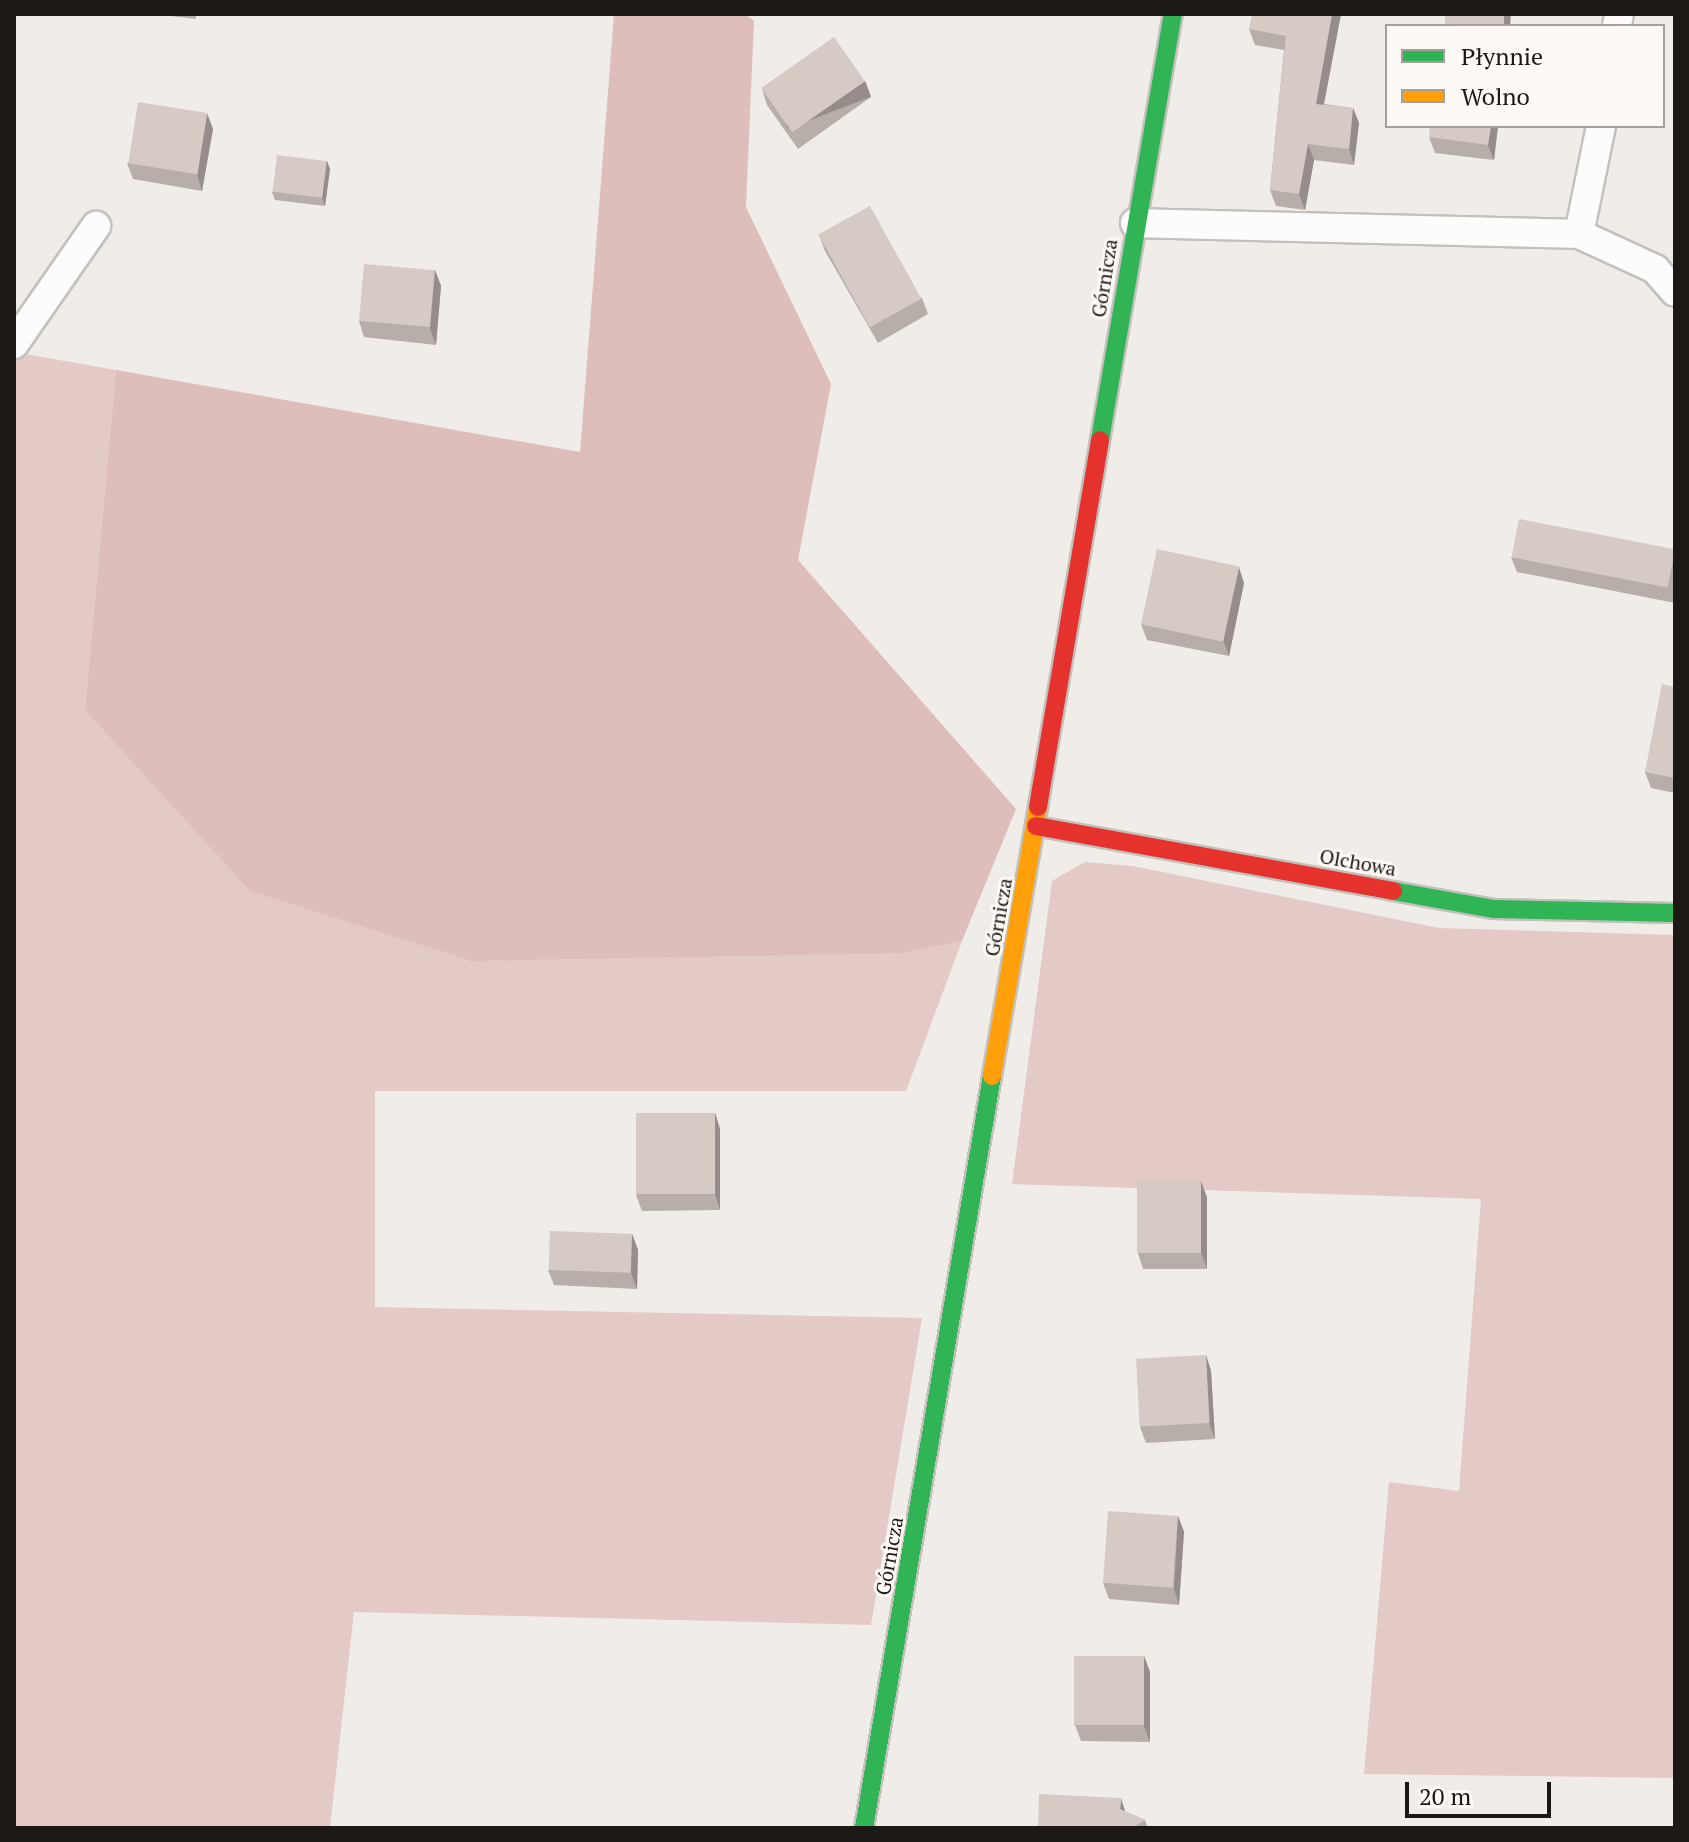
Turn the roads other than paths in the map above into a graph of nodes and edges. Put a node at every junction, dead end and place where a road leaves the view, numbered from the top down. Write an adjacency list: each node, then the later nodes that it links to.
1 (1173, 14): 3 (street, Górnicza)
2 (1601, 128): 5 (lane)
3 (1135, 223): 5 (lane); 8 (street, Górnicza)
4 (96, 226): 7 (lane)
5 (1579, 234): 6 (lane)
6 (1675, 292)
7 (14, 344)
8 (1036, 826): 9 (street, Olchowa); 10 (street, Górnicza)
9 (1675, 913)
10 (864, 1828)

